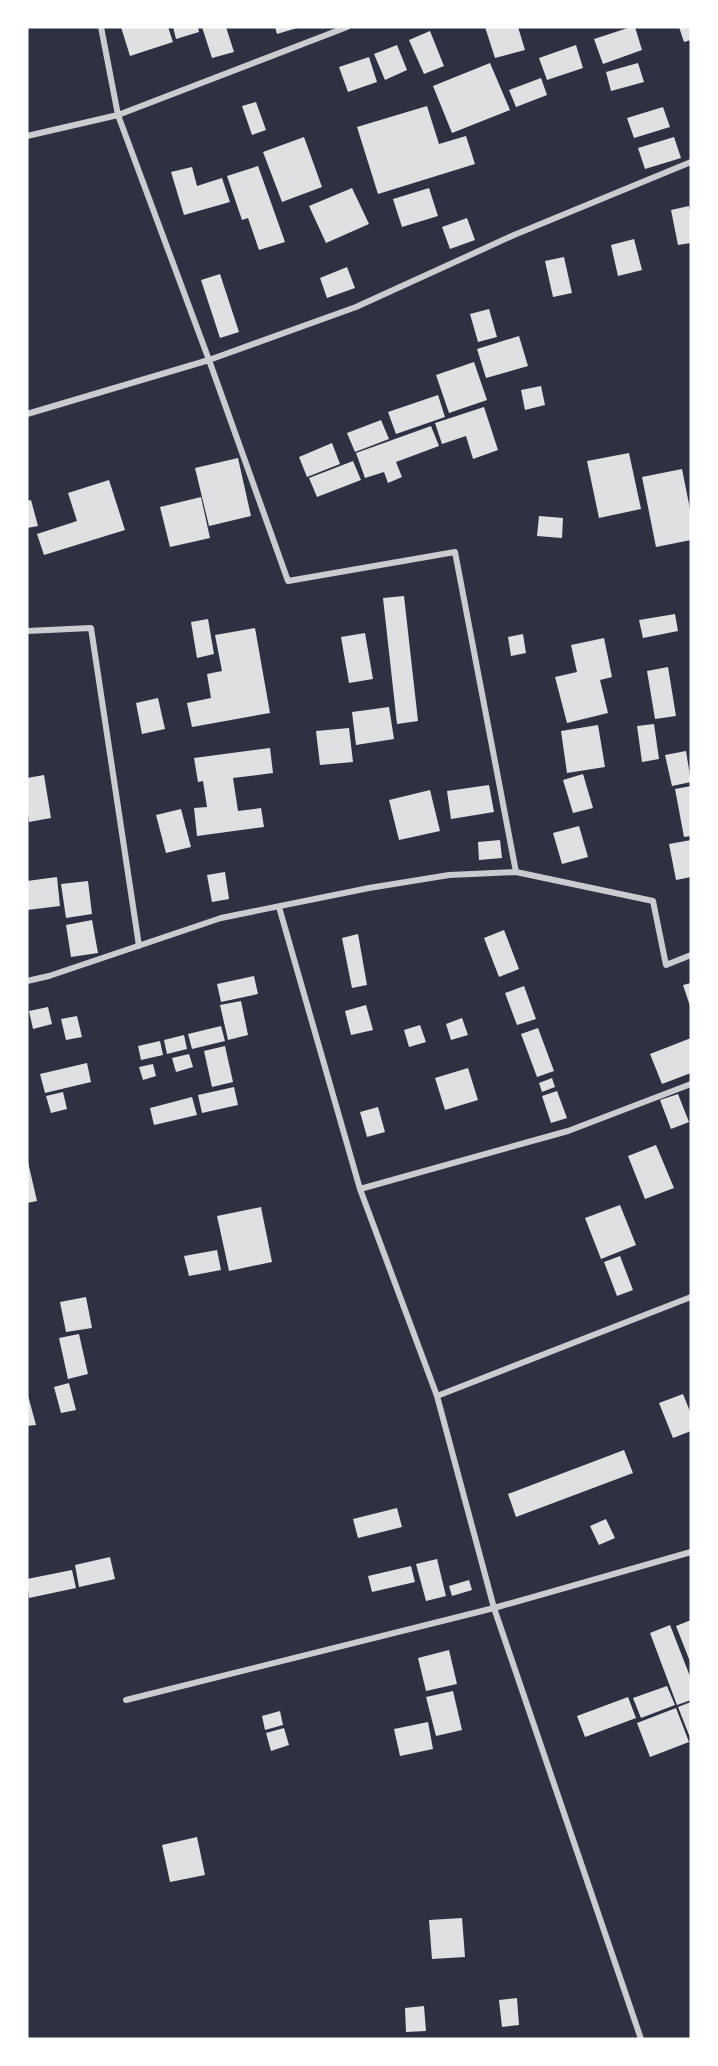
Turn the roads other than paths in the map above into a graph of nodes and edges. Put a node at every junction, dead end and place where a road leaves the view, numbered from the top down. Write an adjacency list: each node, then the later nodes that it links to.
1 (101, 27): 3 (street)
2 (347, 27): 3 (street)
3 (118, 115): 4 (street); 6 (street)
4 (27, 136)
5 (691, 162): 6 (street)
6 (209, 360): 7 (street); 9 (street)
7 (27, 414)
8 (27, 631): 11 (street)
9 (516, 872): 10 (street); 12 (street)
10 (279, 907): 11 (street); 15 (street)
11 (139, 946): 13 (street)
12 (691, 955)
13 (27, 981)
14 (691, 1084): 15 (street)
15 (360, 1189): 17 (street)
16 (691, 1297): 17 (street)
17 (437, 1396): 19 (street)
18 (691, 1552): 19 (street)
19 (494, 1608): 20 (street); 21 (street)
20 (126, 1700)
21 (641, 2039)

